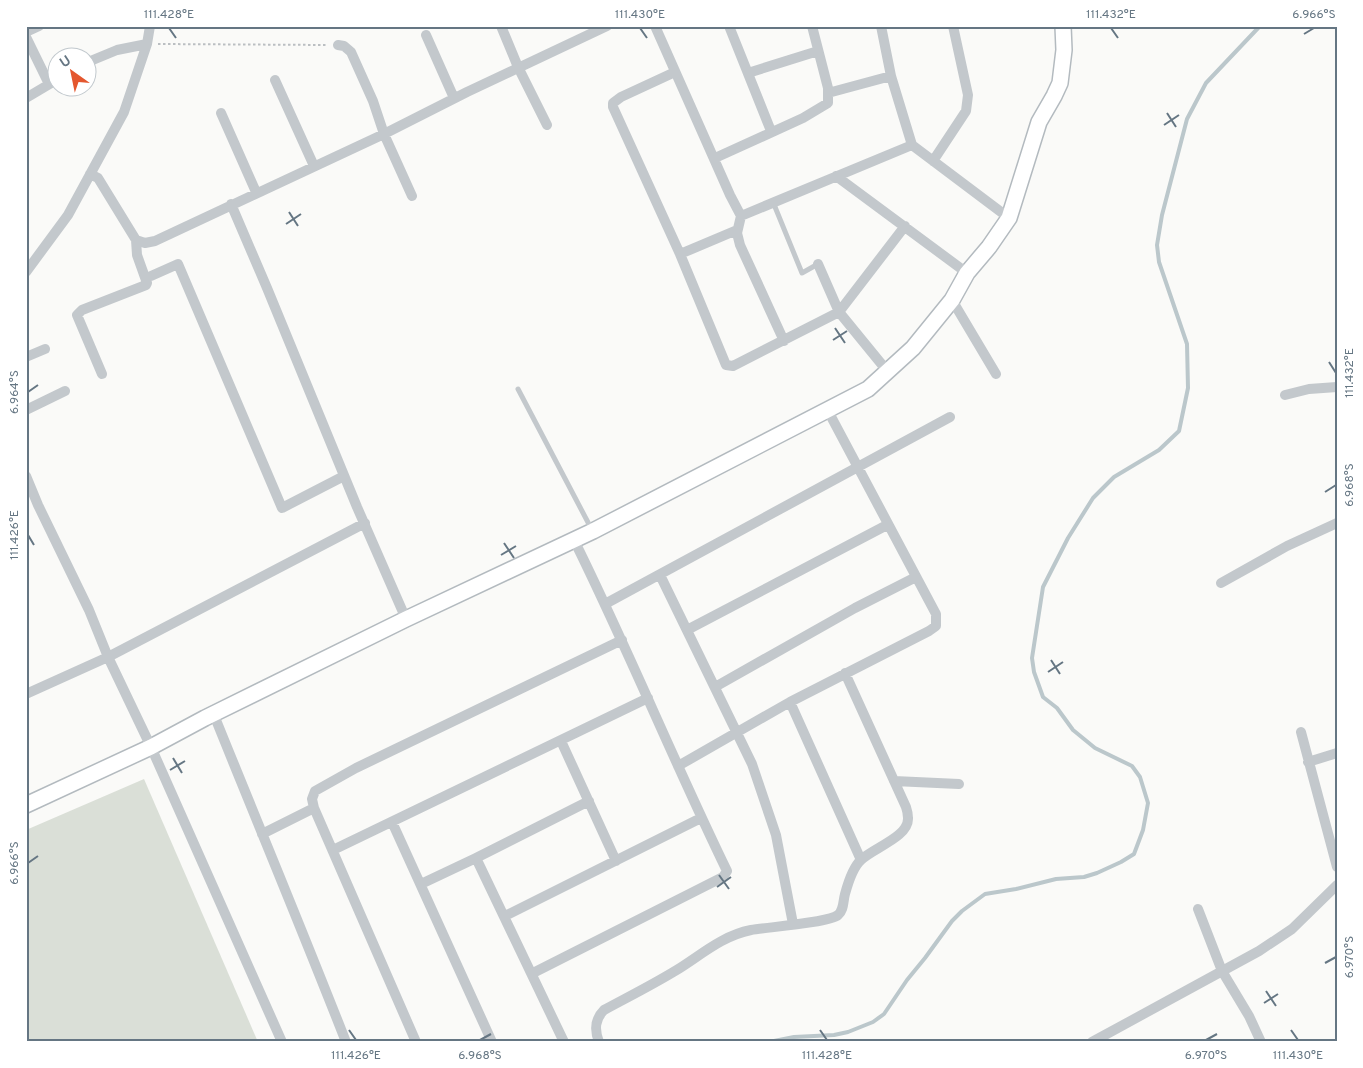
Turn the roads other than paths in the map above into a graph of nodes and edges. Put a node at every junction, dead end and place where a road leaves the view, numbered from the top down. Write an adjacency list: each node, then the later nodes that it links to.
1 (39, 26): 11 (street)
2 (150, 26): 14 (street)
3 (501, 26): 18 (street)
4 (607, 26): 18 (street)
5 (655, 26): 19 (street)
6 (729, 26): 21 (street)
7 (812, 26): 16 (street)
8 (881, 26): 22 (street)
9 (953, 26): 34 (street)
10 (1063, 26): 43 (main road)
11 (26, 32)
12 (426, 34): 27 (street)
13 (26, 36): 20 (street)
14 (148, 44): 17 (street); 36 (street)
15 (338, 45): 31 (street)
16 (818, 51): 21 (street); 25 (street)
17 (98, 58)
18 (518, 67): 27 (street); 29 (street)
19 (675, 72): 33 (street); 47 (street)
20 (48, 73)
21 (748, 73): 30 (street)
22 (891, 76): 25 (street); 32 (street)
23 (275, 80): 35 (street)
24 (48, 85): 26 (street)
25 (828, 93): 30 (street)
26 (26, 98)
27 (454, 98): 31 (street)
28 (221, 113): 38 (street)
29 (547, 125)
30 (771, 132): 33 (street)
31 (384, 134): 35 (street); 39 (street)
32 (912, 145): 34 (street); 37 (street)
33 (715, 158): 42 (street)
34 (933, 161): 43 (street)
35 (314, 166): 38 (street)
36 (90, 174): 46 (street); 49 (street)
37 (836, 176): 40 (street); 44 (street)
38 (256, 192): 41 (street)
39 (412, 196)
40 (773, 202): 42 (street); 48 (lane)
41 (231, 204): 46 (street); 69 (street)
42 (741, 216): 45 (street)
43 (1009, 218): 50 (main road)
44 (905, 226): 50 (street); 53 (street)
45 (737, 230): 47 (street); 54 (street)
46 (136, 240): 58 (street)
47 (680, 254): 54 (street)
48 (818, 264): 53 (street)
49 (26, 272)
50 (967, 273): 52 (main road)
51 (151, 276): 69 (street)
52 (952, 300): 57 (main road); 59 (street)
53 (839, 312): 54 (street); 57 (street)
54 (784, 341)
55 (45, 349): 56 (street)
56 (26, 357)
57 (888, 372): 64 (main road)
58 (102, 374)
59 (996, 374)
60 (1337, 387): 63 (street)
61 (518, 389): 73 (lane)
62 (65, 391): 65 (street)
63 (1285, 395)
64 (827, 409): 67 (street); 73 (main road)
65 (26, 410)
66 (950, 417): 67 (street)
67 (858, 469): 72 (street); 75 (street)
68 (26, 476): 82 (street)
69 (344, 476): 70 (street)
70 (365, 523): 79 (street); 82 (street)
71 (1337, 523): 77 (street)
72 (887, 525): 76 (street); 80 (street)
73 (592, 531): 74 (main road)
74 (574, 540): 78 (street); 79 (main road)
75 (660, 575): 78 (street); 80 (street)
76 (916, 577): 83 (street); 84 (street)
77 (1220, 583)
78 (606, 604): 81 (street)
79 (406, 619): 88 (main road)
80 (687, 630): 84 (street)
81 (622, 640): 86 (street); 100 (street)
82 (108, 657): 85 (street); 92 (street)
83 (845, 673): 87 (street); 96 (street)
84 (715, 687): 89 (street)
85 (26, 694)
86 (648, 698): 91 (street); 95 (street)
87 (790, 702): 89 (street); 106 (street)
88 (214, 715): 92 (main road); 103 (street)
89 (737, 732): 95 (street); 113 (street)
90 (1301, 732): 94 (street)
91 (561, 741): 98 (street); 102 (street)
92 (151, 747): 99 (main road); 116 (street)
93 (1337, 753): 94 (street)
94 (1308, 762): 108 (street)
95 (678, 766): 101 (street)
96 (894, 781): 97 (street); 106 (street)
97 (959, 784)
98 (589, 802): 105 (street); 107 (street)
99 (26, 805)
100 (314, 808): 103 (street); 104 (street)
101 (701, 818): 107 (street); 115 (street)
102 (392, 822): 104 (street); 109 (street)
103 (262, 834): 117 (street)
104 (332, 850): 118 (street)
105 (476, 858): 109 (street); 112 (street)
106 (860, 860): 113 (street)
107 (616, 861): 112 (street)
108 (1337, 867)
109 (420, 884): 119 (street)
110 (1337, 885): 114 (street)
111 (1198, 909): 114 (street)
112 (505, 916): 115 (street)
113 (793, 924): 121 (street)
114 (1222, 971): 122 (street); 123 (street)
115 (533, 973): 120 (street)
116 (282, 1042)
117 (346, 1042)
118 (416, 1042)
119 (492, 1042)
120 (564, 1042)
121 (599, 1042)
122 (1092, 1042)
123 (1261, 1042)

